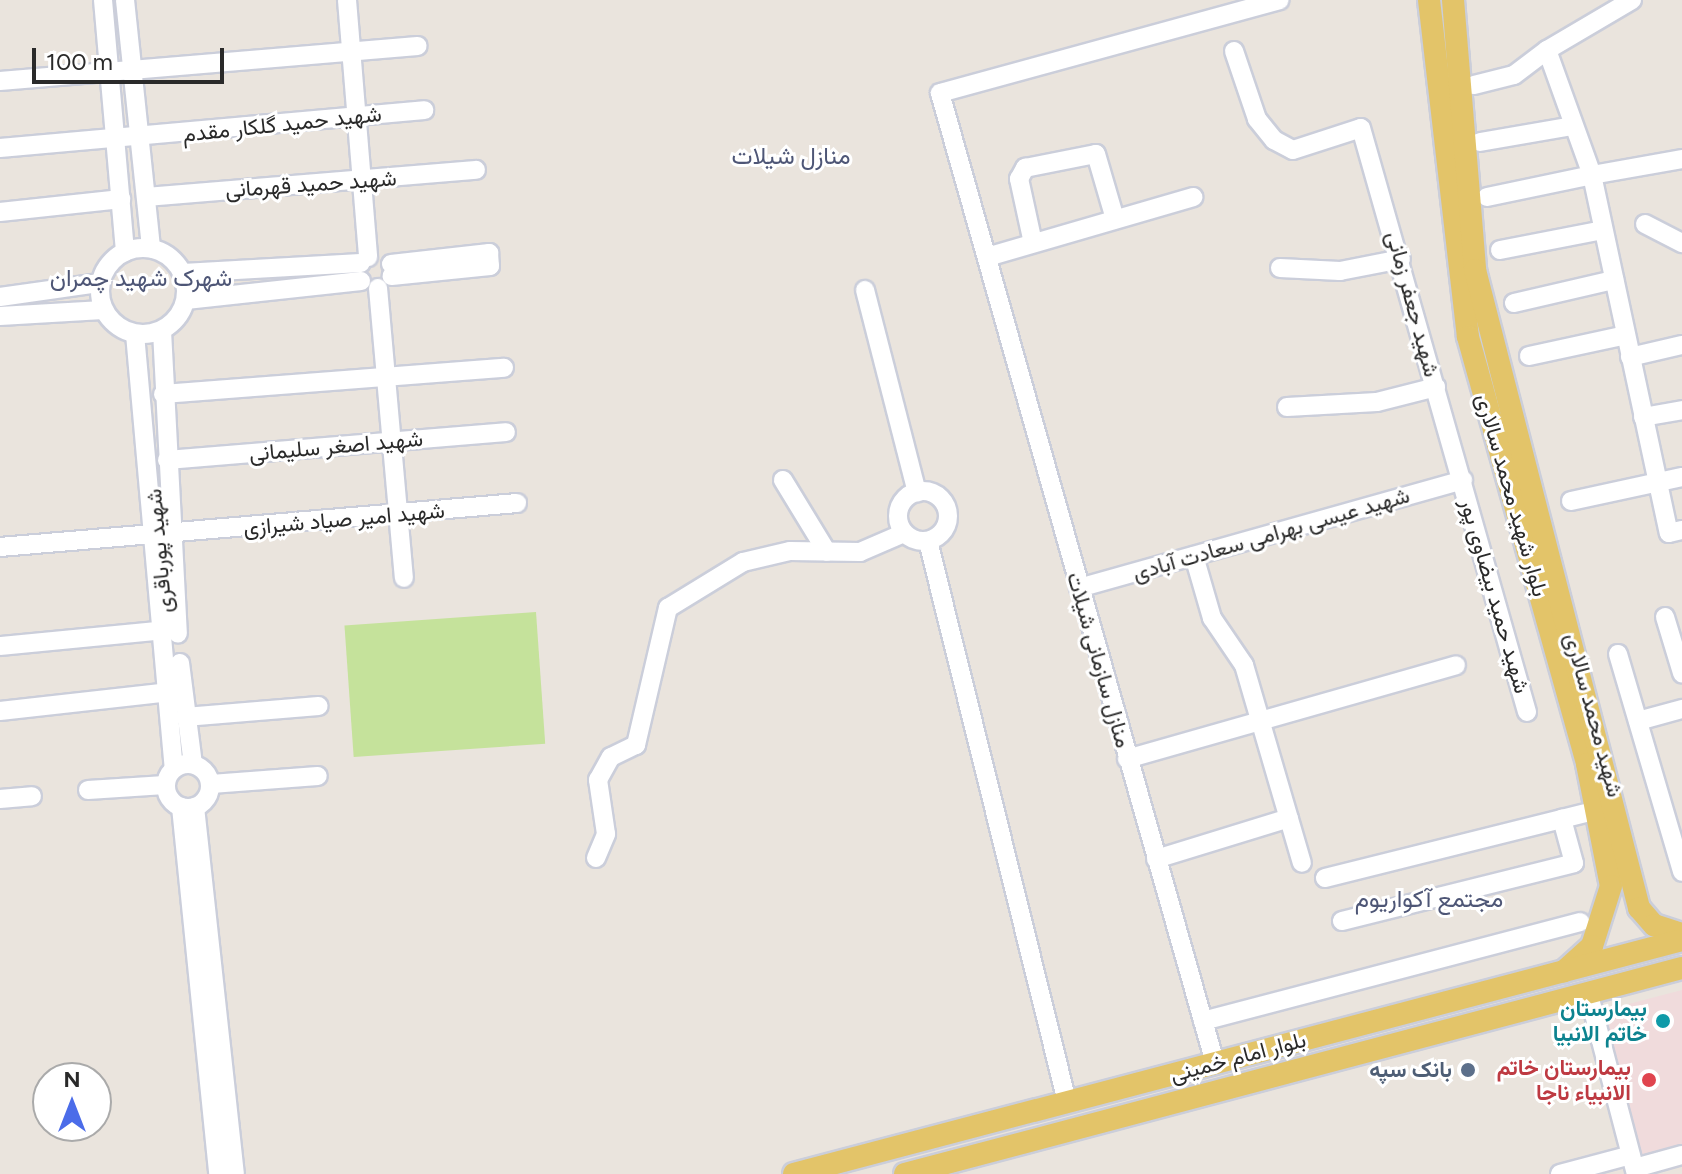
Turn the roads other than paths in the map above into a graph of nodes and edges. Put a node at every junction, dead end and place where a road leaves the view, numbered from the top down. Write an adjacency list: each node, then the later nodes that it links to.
1 (103, 0): 13 (street)
2 (125, 0): 12 (street)
3 (347, 0): 11 (street)
4 (1429, 0): 111 (main road, بلوار شهید محمد سالاری)
5 (1453, 0): 111 (main road, شهید محمد سالاری)
6 (1632, 0): 9 (street)
7 (1275, 1): 40 (street, منازل سازمانی شیلات)
8 (418, 46): 11 (street)
9 (1547, 50): 15 (street); 18 (street)
10 (1234, 51): 41 (street, شهید جعفر زمانی)
11 (351, 52): 12 (street); 17 (street)
12 (133, 69): 13 (street); 20 (street)
13 (111, 71): 14 (street); 19 (street)
14 (0, 81)
15 (1474, 85)
16 (424, 110): 17 (street, شهید حمید گلکار مقدم)
17 (356, 115): 20 (street, شهید حمید گلکار مقدم); 26 (street)
18 (1573, 126): 21 (street); 25 (street)
19 (118, 139): 20 (street, شهید حمید گلکار مقدم); 22 (street, شهید حمید گلکار مقدم); 30 (street)
20 (140, 139): 27 (street)
21 (1480, 142)
22 (0, 148)
23 (1682, 159): 25 (street)
24 (476, 170): 26 (street, شهید حمید قهرمانی)
25 (1592, 175): 29 (street); 34 (street)
26 (362, 180): 27 (street, شهید حمید قهرمانی); 43 (street)
27 (146, 197): 37 (street)
28 (1193, 197): 32 (street)
29 (1487, 197)
30 (121, 199): 31 (street); 39 (street)
31 (0, 212)
32 (1115, 219): 35 (street); 35 (street)
33 (1645, 224): 36 (street)
34 (1603, 230): 38 (street); 46 (street)
35 (1033, 243): 40 (street)
36 (1682, 243)
37 (151, 249): 39 (street); 44 (street)
38 (1500, 250)
39 (125, 252): 47 (street)
40 (987, 257): 86 (street, منازل سازمانی شیلات)
41 (1401, 259): 42 (street); 62 (street, شهید جعفر زمانی)
42 (1280, 268)
43 (375, 272): 45 (street); 61 (street)
44 (183, 273): 45 (street); 50 (street)
45 (275, 278): 50 (street)
46 (1614, 280): 51 (street); 56 (street)
47 (100, 283): 49 (street); 52 (street)
48 (865, 290): 74 (street)
49 (0, 297)
50 (186, 300): 54 (street)
51 (1514, 303)
52 (103, 310): 53 (street); 55 (street)
53 (0, 316)
54 (162, 331): 55 (street); 63 (street, شهید پورباقری)
55 (135, 334): 69 (street, شهید پورباقری)
56 (1626, 335): 58 (street); 59 (street)
57 (1682, 345): 59 (street)
58 (1529, 356)
59 (1630, 357): 66 (street)
60 (504, 368): 61 (street)
61 (386, 378): 63 (street); 68 (street)
62 (1436, 387): 64 (street); 72 (street, شهید جعفر زمانی)
63 (163, 394): 69 (street, شهید پورباقری)
64 (1287, 407)
65 (1682, 410): 66 (street)
66 (1643, 417): 73 (street)
67 (506, 432): 68 (street, شهید اصغر سلیمانی)
68 (392, 441): 69 (street, شهید اصغر سلیمانی); 77 (street)
69 (161, 449): 79 (street, شهید پورباقری)
70 (1682, 477): 73 (street)
71 (783, 480): 83 (street)
72 (1463, 480): 84 (street, شهید عیسی بهرامی سعادت آبادی); 97 (street, شهید حمید بیضاوی پور)
73 (1657, 481): 75 (street); 78 (street)
74 (917, 492): 80 (street); 81 (street)
75 (1571, 501)
76 (517, 503): 77 (street, شهید امیر صیاد شیرازی)
77 (399, 515): 79 (street, شهید امیر صیاد شیرازی); 85 (street)
78 (1682, 530)
79 (164, 533): 82 (street, شهید امیر صیاد شیرازی); 88 (street, شهید پورباقری); 98 (street, شهید پورباقری)
80 (904, 533): 81 (street); 83 (street)
81 (928, 541): 128 (street)
82 (0, 547)
83 (827, 552): 114 (street)
84 (1194, 556): 86 (street, شهید عیسی بهرامی سعادت آبادی); 99 (street)
85 (404, 578)
86 (1079, 588): 101 (street, منازل سازمانی شیلات)
87 (1665, 617): 92 (street)
88 (166, 630): 89 (street); 93 (street, شهید پورباقری)
89 (0, 646)
90 (1618, 654): 100 (street)
91 (1456, 665): 99 (street)
92 (1682, 673)
93 (170, 692): 96 (street); 103 (street, شهید پورباقری)
94 (319, 706): 98 (street)
95 (1682, 709): 100 (street)
96 (0, 711)
97 (1527, 712)
98 (185, 717): 102 (street, شهید پورباقری)
99 (1261, 720): 101 (street); 112 (street)
100 (1638, 721): 117 (street)
101 (1127, 759): 115 (street, منازل سازمانی شیلات)
102 (193, 764): 103 (street); 105 (street)
103 (174, 768): 106 (street)
104 (318, 776): 105 (street)
105 (211, 784): 110 (street)
106 (165, 785): 107 (street); 110 (street)
107 (88, 790)
108 (32, 796): 109 (street)
109 (0, 799)
110 (188, 807): 127 (street)
111 (1607, 808): 113 (street); 121 (main road, شهید محمد سالاری); 123 (main road, بلوار شهید محمد سالاری)
112 (1289, 818): 115 (street); 116 (street)
113 (1562, 819): 118 (street); 119 (street)
114 (596, 858)
115 (1156, 859): 125 (street, منازل سازمانی شیلات)
116 (1302, 863)
117 (1682, 872)
118 (1325, 878)
119 (1342, 921)
120 (1580, 922): 125 (street)
121 (1682, 937): 123 (main road, بلوار امام خمینی)
122 (1682, 968): 124 (main road, بلوار امام خمینی)
123 (1564, 971): 126 (main road, بلوار امام خمینی)
124 (1589, 995): 130 (street); 134 (main road, بلوار امام خمینی)
125 (1203, 1021): 126 (street, منازل سازمانی شیلات)
126 (1215, 1063): 128 (main road, بلوار امام خمینی)
127 (217, 1075): 131 (street); 132 (street)
128 (1067, 1102): 133 (main road, بلوار امام خمینی)
129 (1682, 1155): 130 (street)
130 (1634, 1166): 135 (street)
131 (218, 1174)
132 (235, 1174)
133 (794, 1174)
134 (905, 1174)
135 (1560, 1174)

